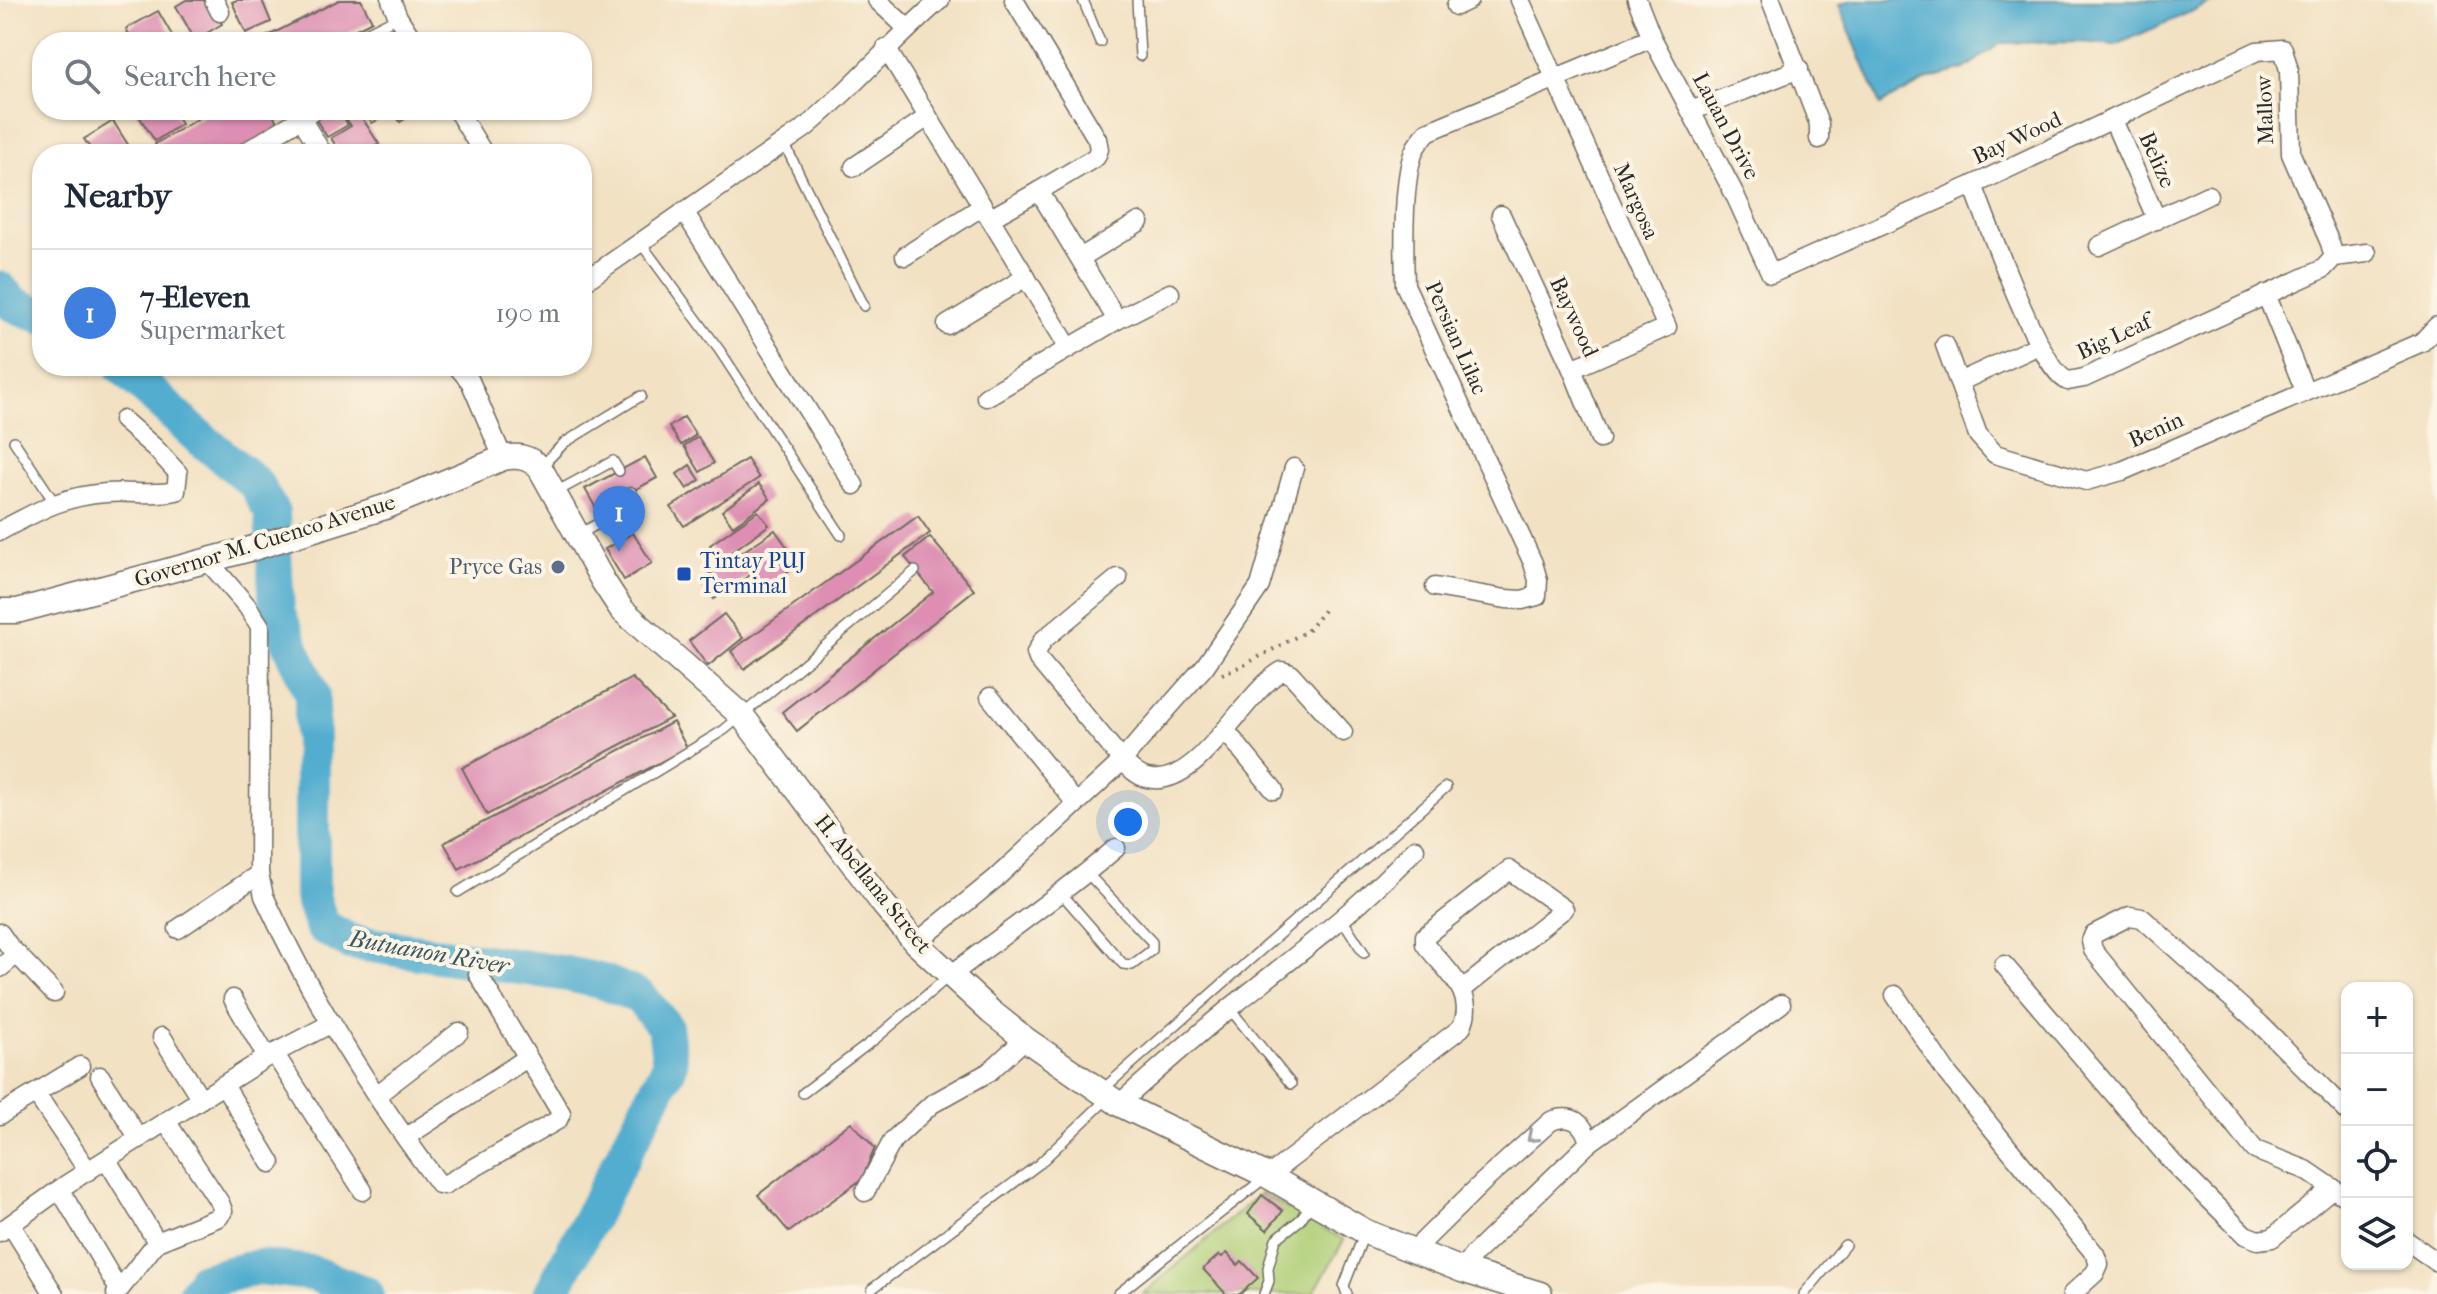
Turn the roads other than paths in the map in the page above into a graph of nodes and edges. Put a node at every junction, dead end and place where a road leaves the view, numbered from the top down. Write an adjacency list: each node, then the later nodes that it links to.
1 (877, 0): 10 (street)
2 (940, 0): 10 (street)
3 (1014, 0): 33 (street)
4 (1083, 0): 14 (lane)
5 (1137, 0): 17 (lane)
6 (1520, 0): 19 (street, Margosa)
7 (1637, 0): 13 (street, Lauan Drive)
8 (1771, 0): 18 (street)
9 (395, 9): 11 (lane); 12 (street)
10 (907, 28): 15 (street)
11 (362, 32)
12 (408, 32)
13 (1652, 38): 19 (street, Persian Lilac); 20 (street, Lauan Drive)
14 (1100, 42)
15 (886, 48): 21 (street); 27 (street)
16 (2283, 49): 25 (street, Bay Wood); 44 (street, Mallow)
17 (1140, 56)
18 (1799, 69): 20 (street); 26 (street)
19 (1555, 80): 58 (street, Margosa); 80 (street, Persian Lilac)
20 (1691, 111): 46 (street, Lauan Drive)
21 (928, 117): 31 (street); 36 (street)
22 (300, 120): 28 (street)
23 (310, 120): 29 (street)
24 (463, 120): 30 (street)
25 (2113, 120): 32 (street, Bay Wood); 38 (street, Belize)
26 (1819, 139)
27 (784, 143): 35 (street); 51 (lane)
28 (259, 144)
29 (319, 144)
30 (478, 144)
31 (854, 167)
32 (1973, 185): 46 (street, Bay Wood); 56 (street, Big Leaf)
33 (1039, 191): 36 (street); 45 (street)
34 (2208, 195): 38 (street)
35 (684, 211): 40 (street); 70 (street)
36 (987, 212): 43 (street); 48 (street)
37 (1501, 215): 58 (street, Baywood)
38 (2157, 220): 41 (street)
39 (1139, 222): 45 (street)
40 (640, 242): 47 (street); 76 (lane)
41 (2099, 246)
42 (2367, 253): 44 (street)
43 (905, 256)
44 (2334, 257): 50 (street, Big Leaf)
45 (1080, 258): 52 (street)
46 (1771, 274)
47 (592, 276)
48 (1026, 277): 53 (street); 57 (street)
49 (1170, 293): 52 (street)
50 (2266, 294): 56 (street, Big Leaf); 61 (street)
51 (864, 306)
52 (1117, 320): 57 (street)
53 (947, 325)
54 (2437, 326): 61 (street, Benin)
55 (1945, 345): 60 (street, Benin)
56 (2039, 345): 60 (street)
57 (1069, 348): 63 (street)
58 (1572, 369): 65 (street, Baywood)
59 (475, 376): 67 (street)
60 (1959, 382): 61 (street, Benin)
61 (2305, 391)
62 (641, 396): 67 (lane)
63 (986, 397)
64 (123, 420): 73 (street)
65 (1600, 439)
66 (14, 441): 73 (lane)
67 (522, 461): 72 (main road, H. Abellana Street); 77 (main road, Governor M. Cuenco Avenue)
68 (1294, 468): 86 (street)
69 (619, 471): 72 (lane)
70 (854, 485)
71 (631, 492): 75 (lane)
72 (554, 493): 75 (main road, H. Abellana Street)
73 (54, 502): 74 (street)
74 (0, 531)
75 (578, 535): 83 (main road, H. Abellana Street)
76 (841, 535)
77 (208, 561): 81 (main road, Governor M. Cuenco Avenue); 93 (street)
78 (915, 571): 83 (lane)
79 (1118, 578): 86 (street)
80 (1435, 587)
81 (0, 611)
82 (990, 697): 89 (street)
83 (743, 717): 94 (lane); 99 (main road, H. Abellana Street)
84 (1225, 730): 85 (street); 86 (street); 88 (street)
85 (1343, 732)
86 (1122, 760): 89 (street)
87 (1446, 787): 124 (lane)
88 (1274, 790)
89 (1075, 802): 99 (street)
90 (1116, 848): 92 (street)
91 (1415, 849): 96 (street)
92 (1087, 873): 95 (street); 95 (lane)
93 (259, 874): 97 (street); 112 (street)
94 (458, 892)
95 (1062, 894): 105 (street)
96 (1342, 919): 100 (lane); 111 (street)
97 (178, 929)
98 (0, 933): 101 (street)
99 (916, 943): 105 (main road, H. Abellana Street)
100 (1364, 953)
101 (17, 954): 103 (street); 107 (street)
102 (2004, 965): 140 (street)
103 (0, 968)
104 (478, 974): 117 (street)
105 (951, 975): 115 (main road, H. Abellana Street); 122 (lane)
106 (1463, 989): 106 (street); 136 (street)
107 (54, 993)
108 (1895, 995): 158 (street)
109 (233, 999): 116 (street)
110 (1781, 1004): 132 (street)
111 (1230, 1009): 120 (lane); 124 (street)
112 (332, 1023): 116 (street); 123 (street)
113 (459, 1032): 123 (street)
114 (162, 1037): 125 (street)
115 (1025, 1039): 124 (main road, H. Abellana Street); 139 (street)
116 (270, 1055): 121 (street); 138 (street)
117 (527, 1058): 130 (street); 130 (street)
118 (80, 1066): 128 (street)
119 (100, 1076): 131 (street)
120 (1291, 1084)
121 (224, 1085): 125 (street); 134 (street)
122 (803, 1093)
123 (378, 1094): 130 (street)
124 (1109, 1098): 136 (main road, H. Abellana Street); 150 (lane)
125 (201, 1099): 129 (street)
126 (43, 1104): 135 (street)
127 (2341, 1105): 140 (street)
128 (0, 1115)
129 (166, 1121): 131 (street); 144 (street)
130 (406, 1137)
131 (139, 1139): 133 (street)
132 (1589, 1143): 147 (street, one-way to 147); 149 (street)
133 (107, 1160): 135 (street); 144 (street)
134 (271, 1163)
135 (88, 1171): 137 (street)
136 (1268, 1176): 141 (main road, H. Abellana Street); 153 (lane)
137 (60, 1190): 142 (street); 151 (street)
138 (363, 1191)
139 (865, 1192)
140 (2340, 1193)
141 (1313, 1201): 143 (main road, H. Abellana Street); 154 (lane)
142 (6, 1229): 152 (street)
143 (1366, 1232): 147 (main road, H. Abellana Street); 155 (lane)
144 (157, 1242): 151 (street)
145 (1845, 1245): 157 (lane)
146 (2413, 1245): 148 (street)
147 (1413, 1251): 149 (main road, H. Abellana Street)
148 (2437, 1262)
149 (1462, 1270): 156 (main road, H. Abellana Street)
150 (872, 1289)
151 (117, 1292)
152 (54, 1294)
153 (1118, 1294)
154 (1264, 1294)
155 (1347, 1294)
156 (1540, 1294)
157 (1804, 1294)
158 (2072, 1294)

